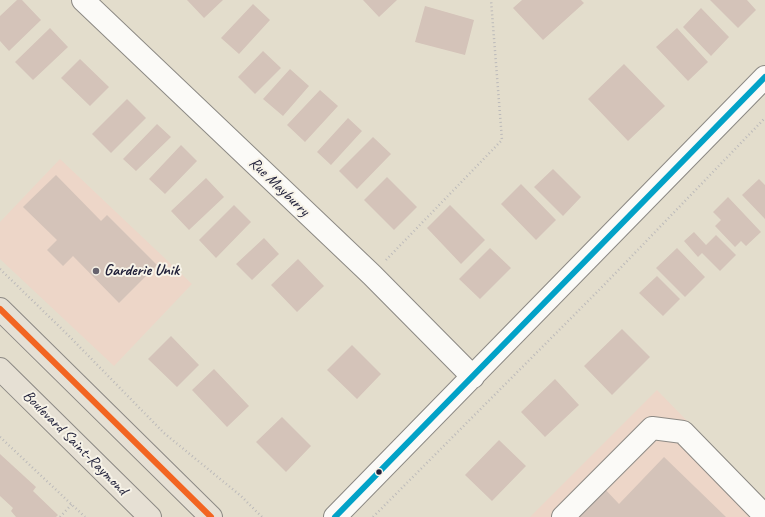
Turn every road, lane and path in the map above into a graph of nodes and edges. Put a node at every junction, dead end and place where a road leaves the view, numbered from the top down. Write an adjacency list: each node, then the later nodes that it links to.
1 (83, 0): 6 (street, Rue Mayburry)
2 (491, 0): 6 (path)
3 (765, 77): 9 (street)
4 (765, 118): 19 (path)
5 (0, 269): 17 (path)
6 (372, 275): 9 (street, Rue Mayburry)
7 (0, 309): 16 (main road)
8 (0, 369): 15 (main road, Boulevard Saint-Raymond)
9 (473, 377): 18 (street)
10 (0, 437): 11 (path)
11 (72, 504): 13 (path); 14 (path)
12 (765, 516): 20 (street)
13 (60, 517)
14 (86, 517)
15 (150, 517)
16 (211, 517)
17 (262, 517)
18 (335, 517)
19 (373, 517)
20 (563, 517)

